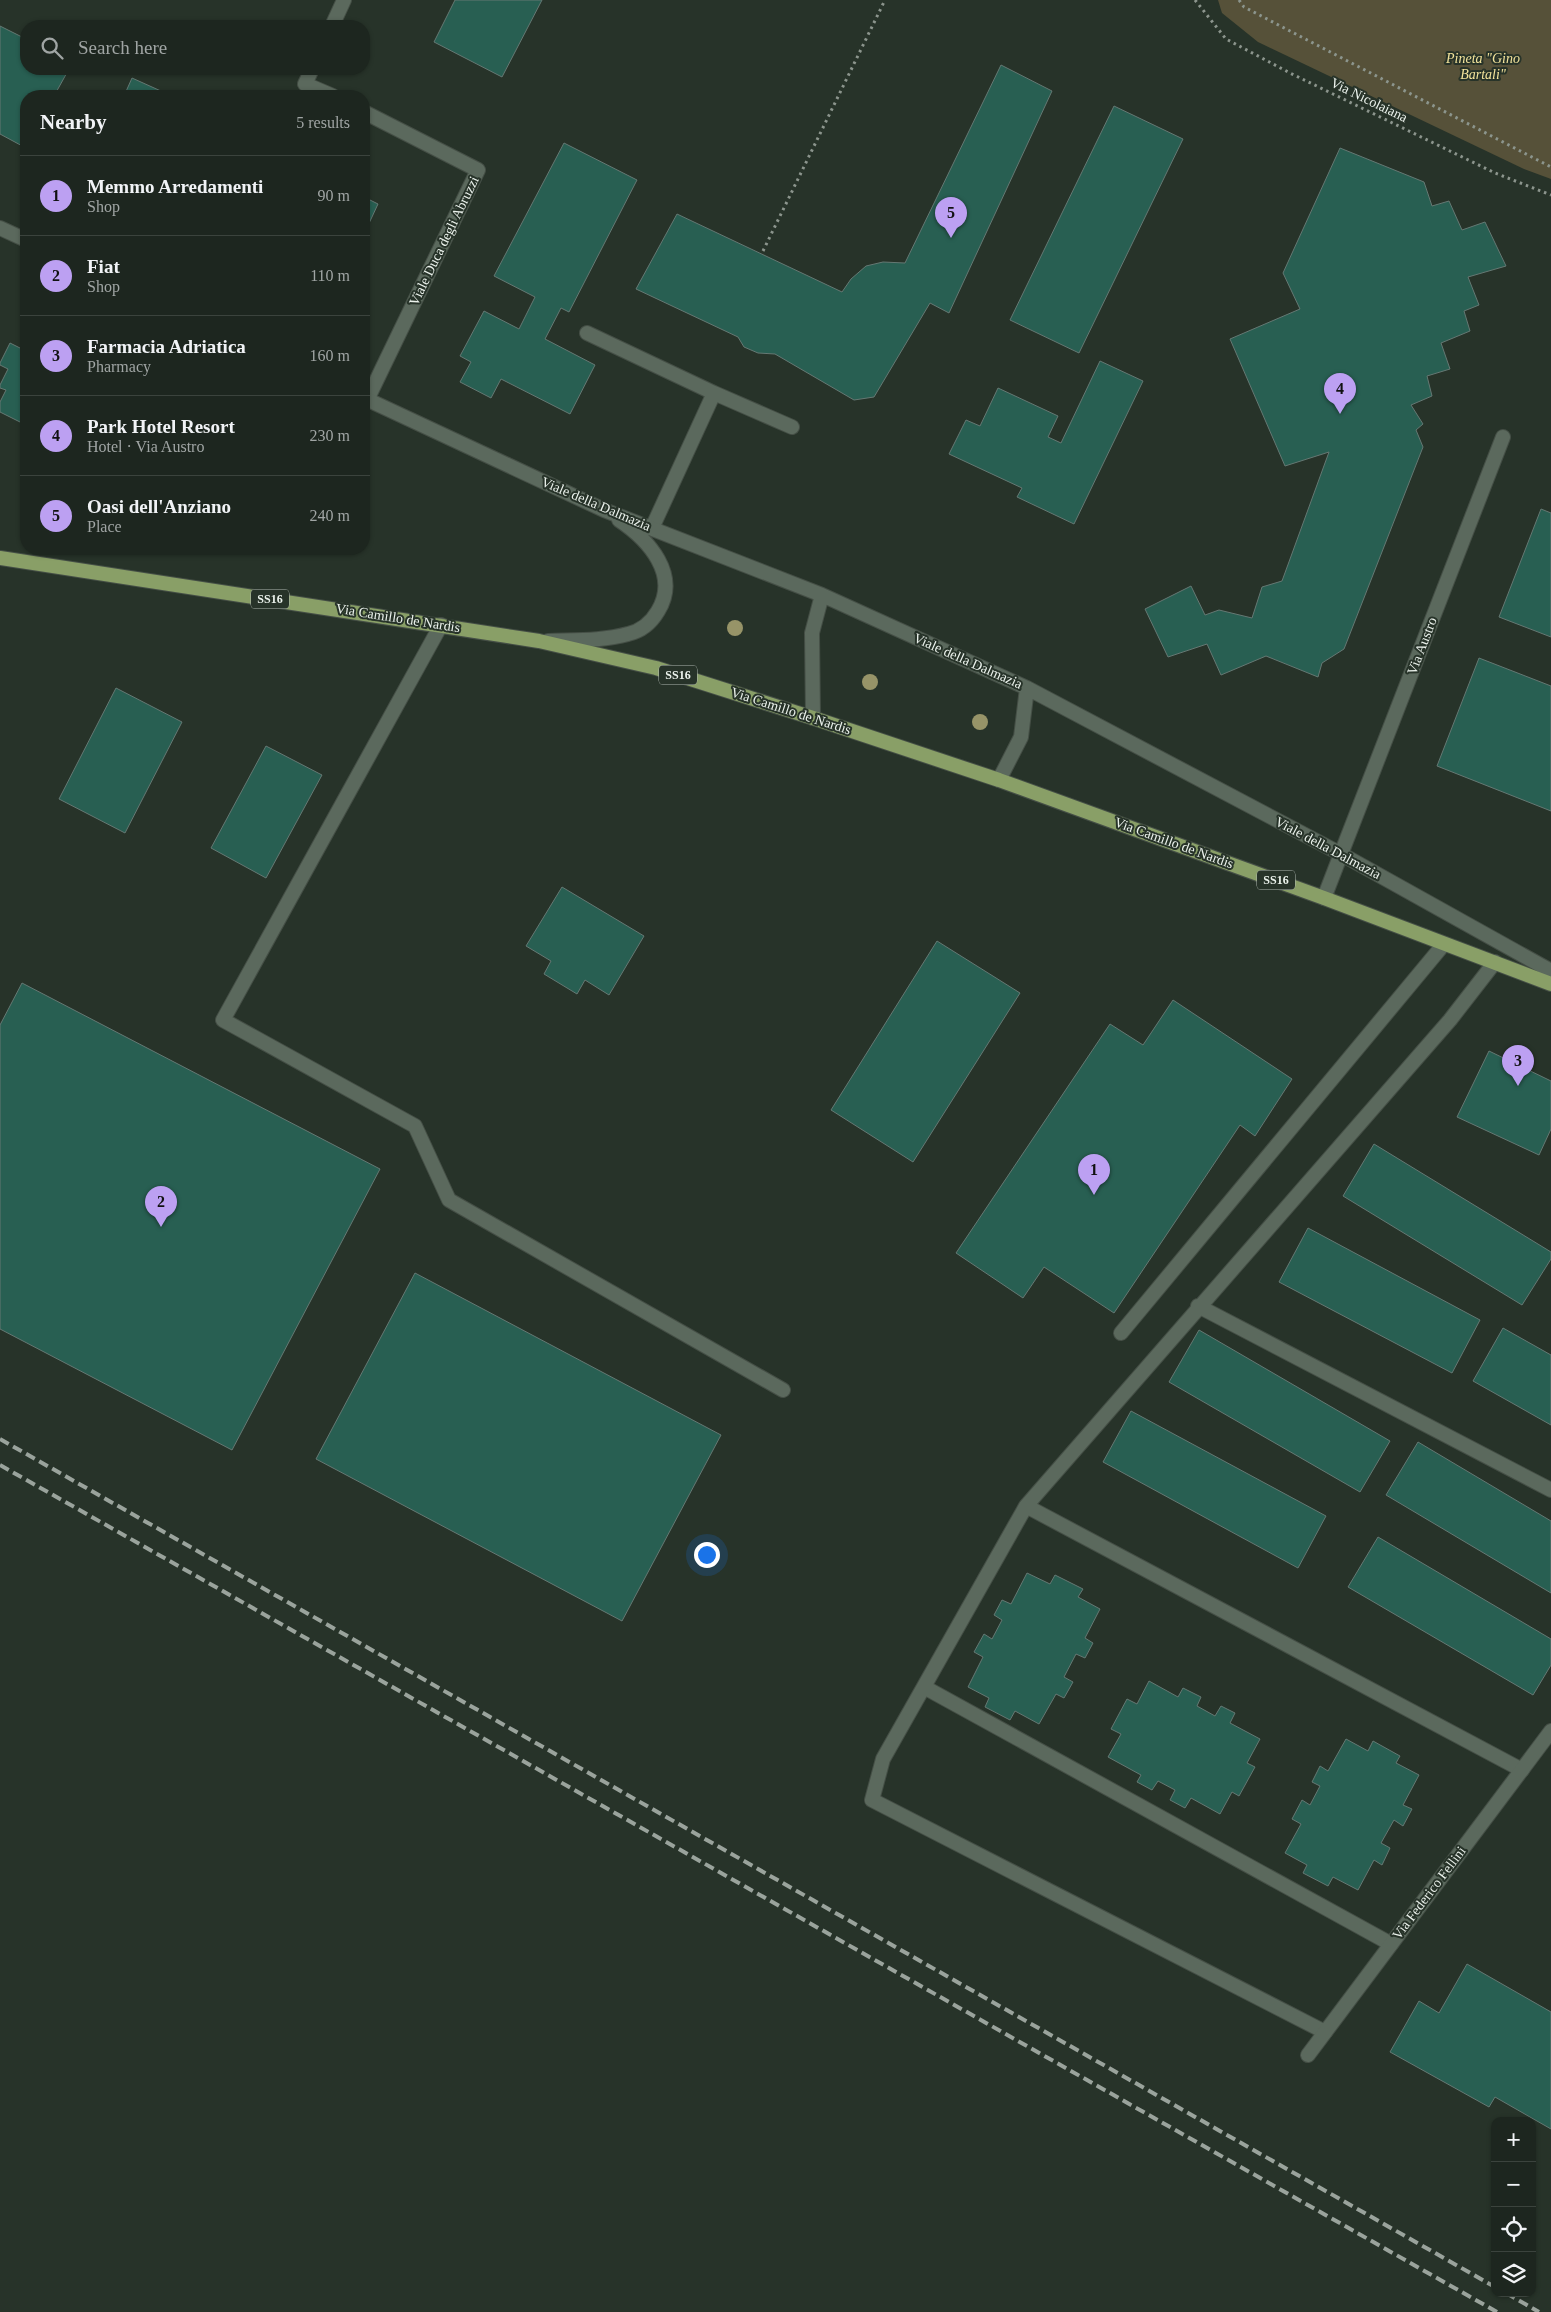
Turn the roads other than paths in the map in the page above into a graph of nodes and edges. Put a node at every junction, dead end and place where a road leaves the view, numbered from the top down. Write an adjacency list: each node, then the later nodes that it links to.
1 (344, 0): 2 (street)
2 (335, 20)
3 (309, 75): 4 (street)
4 (319, 90)
5 (370, 115): 9 (street, Viale Duca degli Abruzzi)
6 (0, 228): 7 (street)
7 (20, 237)
8 (587, 333): 10 (street)
9 (370, 389)
10 (714, 393): 12 (street); 15 (street)
11 (370, 401): 14 (street, Viale della Dalmazia)
12 (792, 427)
13 (1503, 437): 23 (street, Via Austro)
14 (604, 510): 15 (street, Viale della Dalmazia); 19 (street)
15 (652, 528): 17 (street, Viale della Dalmazia)
16 (0, 558): 18 (main road, Via Camillo de Nardis / SS16)
17 (822, 595): 20 (street, Viale della Dalmazia); 21 (street)
18 (441, 625): 19 (main road, Via Camillo de Nardis / SS16); 31 (street)
19 (539, 641): 21 (main road, Via Camillo de Nardis / SS16)
20 (1027, 688): 22 (street); 23 (street, Viale della Dalmazia)
21 (814, 718): 22 (main road, Via Camillo de Nardis / SS16)
22 (999, 780): 24 (main road, Via Camillo de Nardis / SS16)
23 (1341, 854): 24 (street, Via Austro); 27 (street, Viale della Dalmazia)
24 (1324, 898): 25 (main road, Via Camillo de Nardis / SS16)
25 (1444, 944): 26 (main road, Via Camillo de Nardis / SS16); 30 (street)
26 (1495, 962): 28 (main road, Via Camillo de Nardis / SS16); 29 (street)
27 (1551, 971)
28 (1551, 984)
29 (1198, 1306): 32 (street); 33 (street)
30 (1120, 1333)
31 (783, 1390)
32 (1551, 1490)
33 (1026, 1506): 34 (street); 36 (street)
34 (924, 1687): 37 (street); 38 (street)
35 (1551, 1732): 36 (street, Via Federico Fellini)
36 (1522, 1770): 37 (street, Via Federico Fellini)
37 (1392, 1944): 38 (street, Via Federico Fellini)
38 (1325, 2032): 39 (street, Via Federico Fellini)
39 (1308, 2055)

